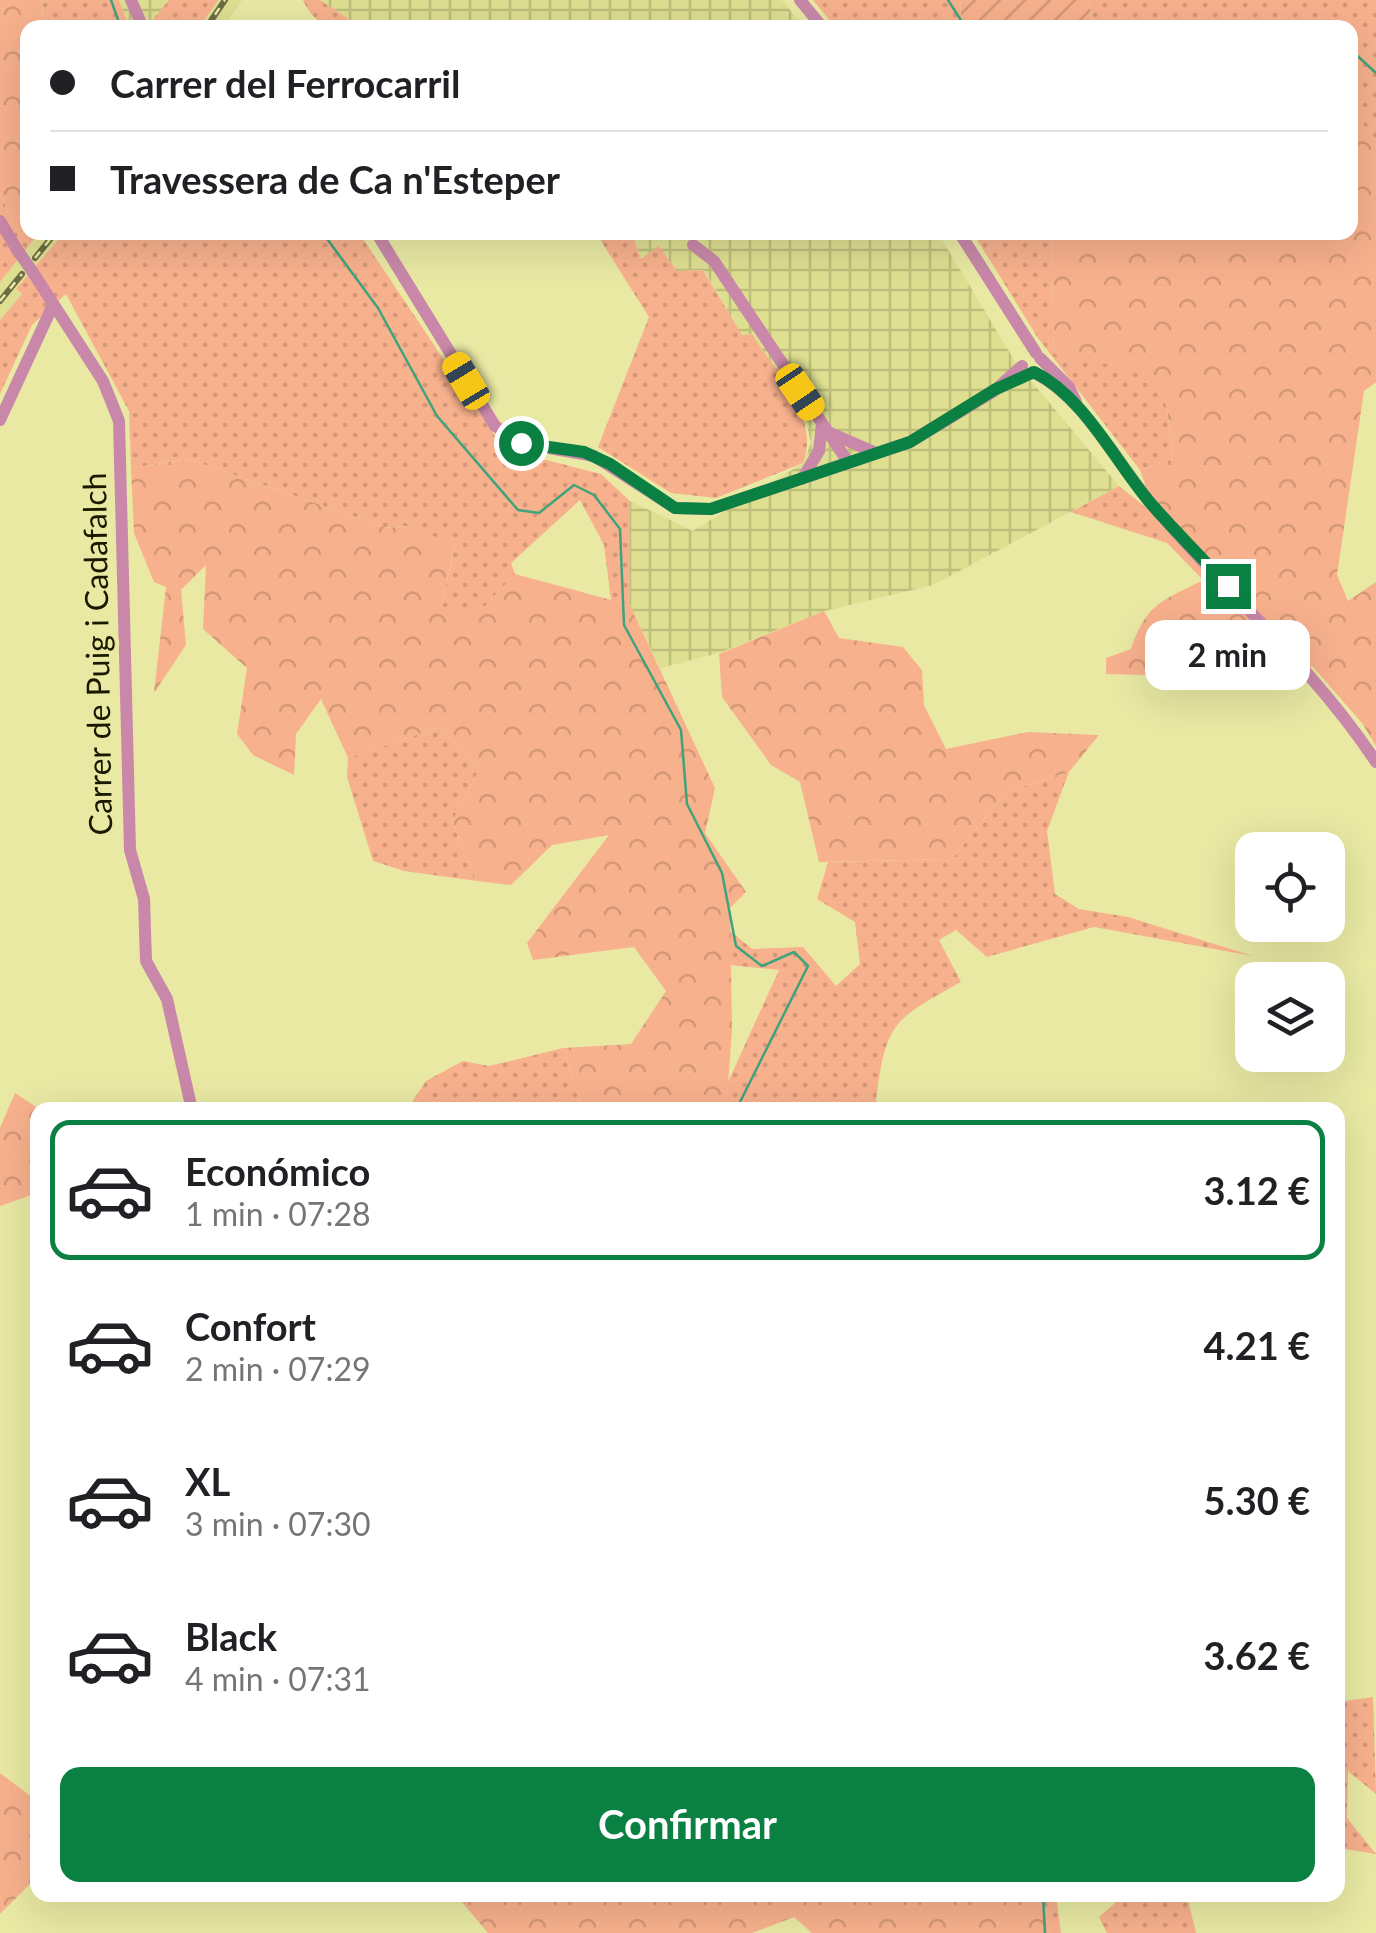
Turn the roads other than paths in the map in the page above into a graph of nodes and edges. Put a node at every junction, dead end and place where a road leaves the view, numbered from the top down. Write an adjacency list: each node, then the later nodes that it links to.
1 (800, 0): 2 (street)
2 (816, 20)
3 (0, 221): 7 (street, Carrer de Puig i Cadafalch, bridge)
4 (381, 240): 13 (street)
5 (964, 240): 8 (street)
6 (693, 245): 10 (street)
7 (53, 305): 9 (street); 15 (street, Carrer de Puig i Cadafalch)
8 (1031, 363): 11 (street); 14 (street)
9 (0, 420)
10 (823, 430): 11 (street); 12 (street); 13 (street)
11 (876, 453): 12 (street)
12 (844, 464): 13 (street)
13 (802, 478)
14 (1376, 762)
15 (190, 1102)

